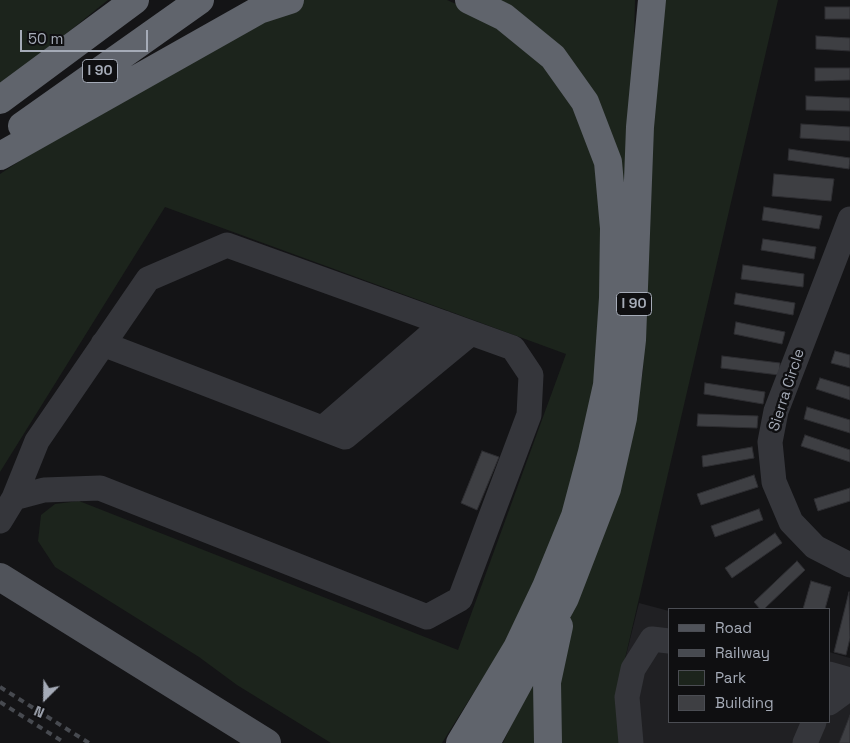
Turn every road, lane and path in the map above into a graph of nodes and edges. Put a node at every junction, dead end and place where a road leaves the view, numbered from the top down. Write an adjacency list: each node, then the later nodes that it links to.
1 (126, 0): 7 (highway, I 90)
2 (134, 0): 7 (highway, I 90)
3 (200, 0): 8 (highway, I 90)
4 (290, 0): 9 (highway)
5 (469, 0): 27 (highway)
6 (652, 0): 19 (highway, I 90)
7 (0, 98)
8 (0, 142)
9 (0, 156)
10 (850, 219): 17 (street, Sierra Circle)
11 (444, 323): 12 (street); 13 (street); 14 (street)
12 (472, 333): 14 (street); 15 (street)
13 (103, 344): 14 (street); 15 (street)
14 (334, 432)
15 (14, 498): 16 (street)
16 (0, 521)
17 (850, 565)
18 (0, 577): 26 (main road)
19 (565, 598): 28 (highway, I 90); 29 (highway, I 90)
20 (668, 641): 30 (street)
21 (830, 674): 22 (street)
22 (850, 680)
23 (850, 688): 24 (street)
24 (830, 702)
25 (814, 723): 31 (street)
26 (267, 743)
27 (460, 743)
28 (486, 743)
29 (548, 743)
30 (631, 743)
31 (806, 743)

